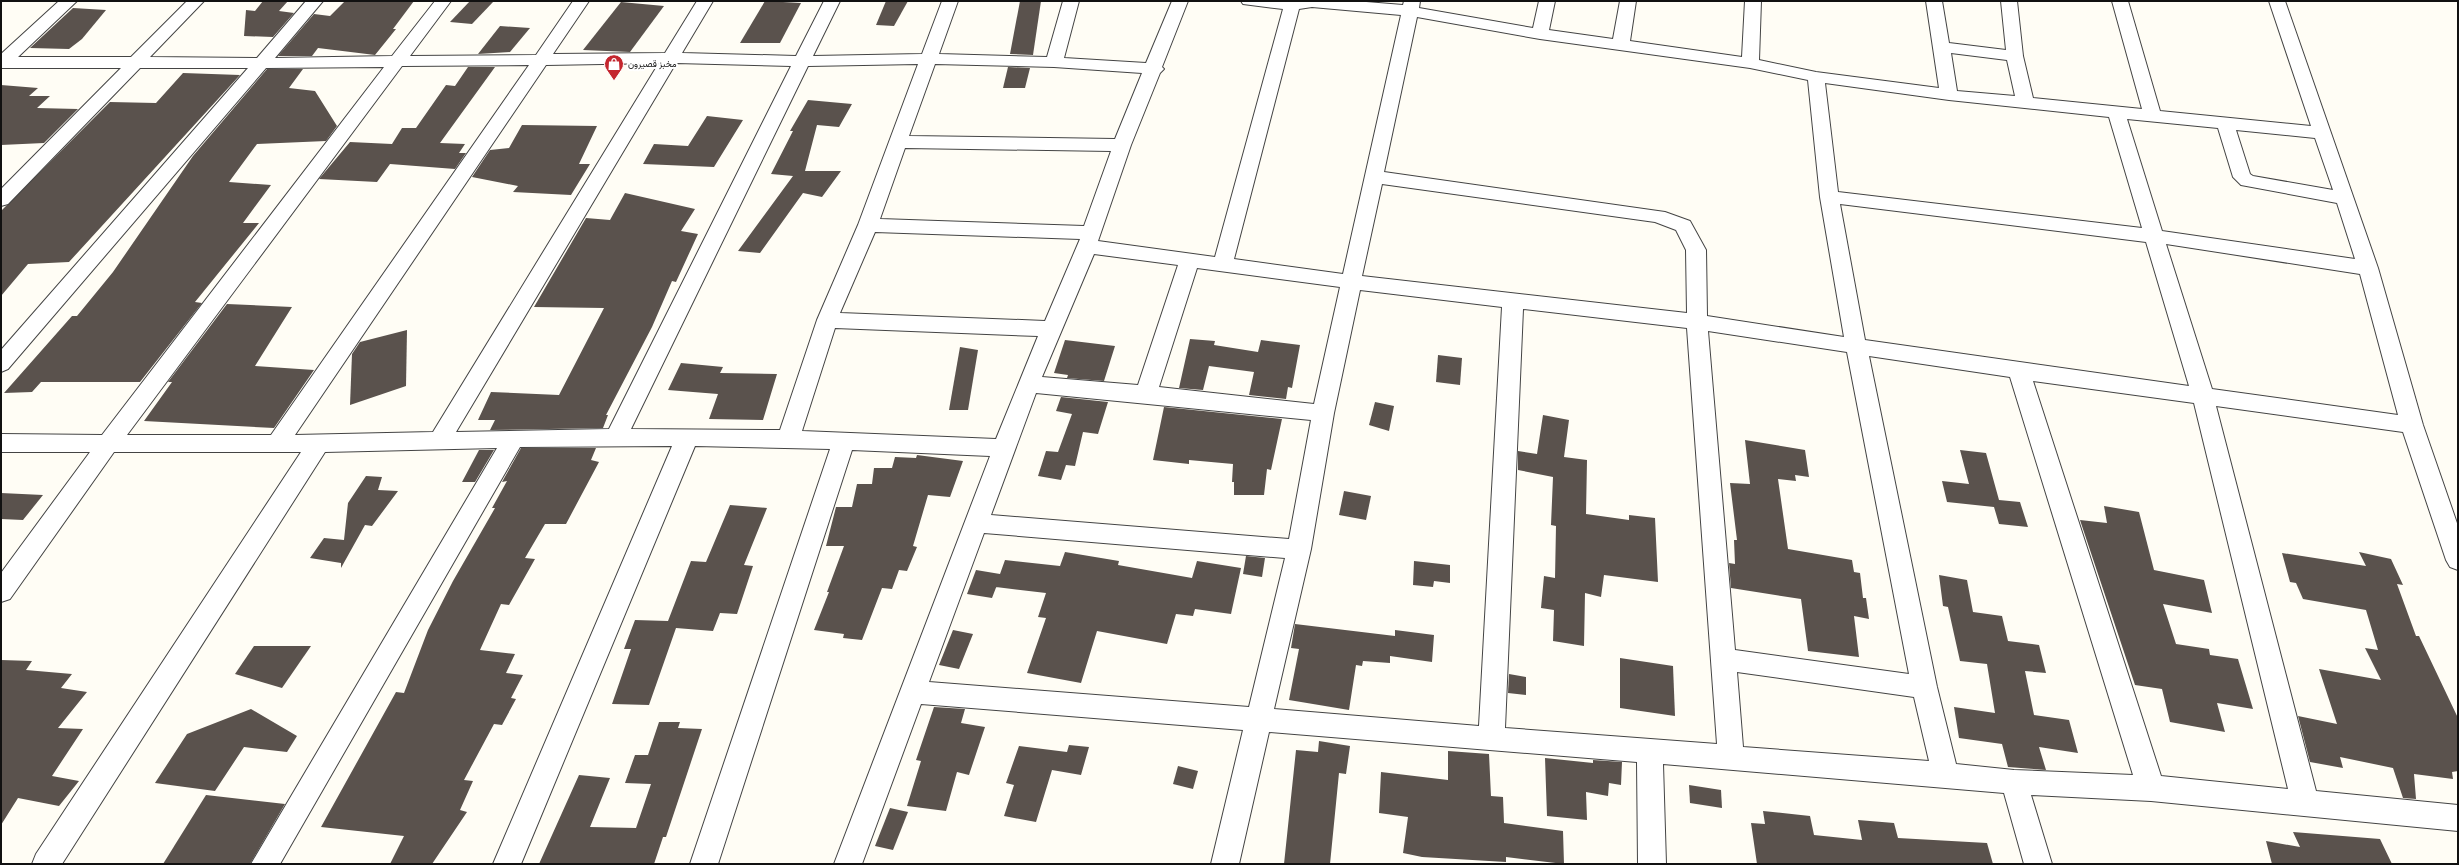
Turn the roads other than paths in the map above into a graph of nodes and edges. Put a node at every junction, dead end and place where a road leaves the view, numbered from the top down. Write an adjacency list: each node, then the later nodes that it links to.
1 (69, 1): 30 (street)
2 (196, 1): 35 (street)
3 (315, 1): 33 (street)
4 (443, 1): 31 (street)
5 (581, 1): 27 (street)
6 (705, 1): 26 (street)
7 (832, 1): 29 (street)
8 (950, 1): 28 (street)
9 (1071, 1): 32 (street)
10 (1180, 1): 36 (street)
11 (1249, 1): 20 (street)
12 (1547, 1): 22 (street)
13 (1628, 1): 23 (street)
14 (1753, 1): 34 (street)
15 (1934, 1): 24 (street)
16 (2009, 1): 25 (street)
17 (2120, 1): 41 (street)
18 (2277, 1): 43 (street)
19 (1312, 2): 20 (street); 21 (street)
20 (1292, 5): 54 (street)
21 (1411, 6): 22 (street); 46 (street)
22 (1540, 34): 23 (street)
23 (1621, 44): 34 (street)
24 (1941, 47): 25 (street); 38 (street)
25 (2015, 56): 39 (street)
26 (670, 58): 27 (street); 29 (street); 73 (street)
27 (543, 59): 31 (street); 78 (street)
28 (929, 60): 29 (street); 32 (street); 44 (street)
29 (803, 61): 69 (street)
30 (1, 62): 35 (street)
31 (395, 62): 33 (street); 76 (street)
32 (1054, 62): 36 (street)
33 (259, 63): 35 (street); 62 (street)
34 (1750, 63): 37 (street)
35 (135, 64): 49 (street)
36 (1155, 69): 45 (street)
37 (1816, 77): 38 (street); 47 (street)
38 (1949, 95): 39 (street)
39 (2025, 103): 40 (street)
40 (2116, 112): 41 (street); 51 (street)
41 (2153, 116): 42 (street)
42 (2225, 123): 43 (street); 48 (street)
43 (2323, 133): 48 (street)
44 (898, 142): 45 (street); 50 (street)
45 (1122, 145): 52 (street)
46 (1375, 177): 56 (street); 59 (street)
47 (1829, 197): 51 (street); 61 (street)
48 (2345, 198): 55 (street)
49 (1, 200)
50 (868, 225): 52 (street); 58 (street)
51 (2154, 236): 55 (street); 66 (street)
52 (1089, 240): 53 (street); 60 (street)
53 (1190, 259): 54 (street); 65 (street)
54 (1223, 264): 56 (street)
55 (2368, 268): 68 (street)
56 (1351, 282): 57 (street); 67 (street)
57 (1513, 299): 59 (street); 88 (street)
58 (827, 320): 60 (street); 72 (street)
59 (1697, 322): 61 (street); 84 (street)
60 (1053, 329): 64 (street)
61 (1856, 346): 63 (street); 85 (street)
62 (1, 364)
63 (2020, 371): 66 (street); 93 (street)
64 (1028, 384): 65 (street); 79 (street)
65 (1146, 394): 67 (street)
66 (2203, 396): 68 (street); 94 (street)
67 (1323, 413): 81 (street)
68 (2412, 425): 82 (street)
69 (616, 437): 70 (street); 71 (street)
70 (514, 438): 73 (street); 97 (street)
71 (688, 438): 72 (street); 98 (street)
72 (788, 439): 74 (street)
73 (440, 440): 77 (street)
74 (844, 441): 79 (street); 99 (street)
75 (1, 442): 76 (street)
76 (109, 442): 78 (street); 83 (street)
77 (319, 442): 78 (street); 96 (street)
78 (277, 444)
79 (1004, 448): 80 (street)
80 (976, 523): 81 (street); 86 (street)
81 (1299, 549): 87 (street)
82 (2458, 560)
83 (1, 592)
84 (1722, 659): 85 (street); 90 (street)
85 (1924, 687): 91 (street)
86 (913, 692): 87 (street); 100 (street)
87 (1258, 720): 88 (street); 101 (street)
88 (1491, 740): 89 (street)
89 (1650, 751): 90 (street); 102 (street)
90 (1732, 759): 91 (street)
91 (1946, 775): 92 (street)
92 (2014, 782): 93 (street); 103 (street)
93 (2151, 788): 94 (street)
94 (2304, 802): 95 (street)
95 (2458, 818)
96 (46, 864)
97 (266, 864)
98 (507, 864)
99 (704, 864)
100 (848, 864)
101 (1225, 864)
102 (1652, 864)
103 (2038, 864)

